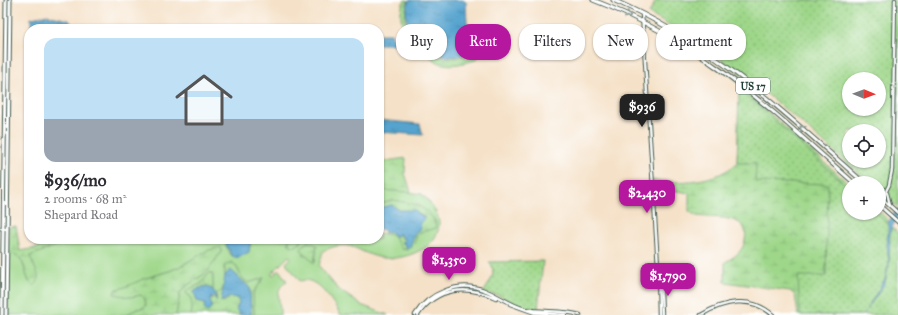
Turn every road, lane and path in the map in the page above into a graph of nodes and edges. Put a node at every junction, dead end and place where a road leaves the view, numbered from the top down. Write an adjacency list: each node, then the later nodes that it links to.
1 (6, 0): 6 (main road)
2 (10, 0): 8 (main road)
3 (593, 0): 9 (main road, US 17, one-way to 9)
4 (613, 0): 7 (main road, US 17)
5 (895, 0): 20 (street)
6 (6, 8): 8 (main road); 14 (main road)
7 (642, 13): 9 (street); 10 (main road, US 17)
8 (10, 15): 16 (main road)
9 (643, 21): 11 (main road, US 17); 35 (street)
10 (661, 24)
11 (656, 29)
12 (707, 60): 18 (main road, US 17)
13 (719, 60): 19 (main road, US 17, one-way to 13)
14 (4, 163): 15 (main road); 16 (main road)
15 (4, 168): 17 (main road); 26 (main road)
16 (8, 171): 17 (main road)
17 (8, 176): 26 (main road)
18 (846, 176)
19 (856, 176)
20 (888, 190): 22 (street)
21 (886, 203): 22 (main road)
22 (893, 208): 24 (main road)
23 (886, 212): 25 (main road)
24 (898, 213)
25 (898, 222)
26 (3, 229): 27 (main road); 28 (main road)
27 (3, 278): 28 (main road); 30 (main road)
28 (6, 286): 31 (main road)
29 (524, 309): 32 (street); 33 (street); 34 (street)
30 (2, 315)
31 (6, 315)
32 (416, 315)
33 (565, 315)
34 (580, 315)
35 (660, 315)
36 (701, 315): 37 (street)
37 (773, 315)

